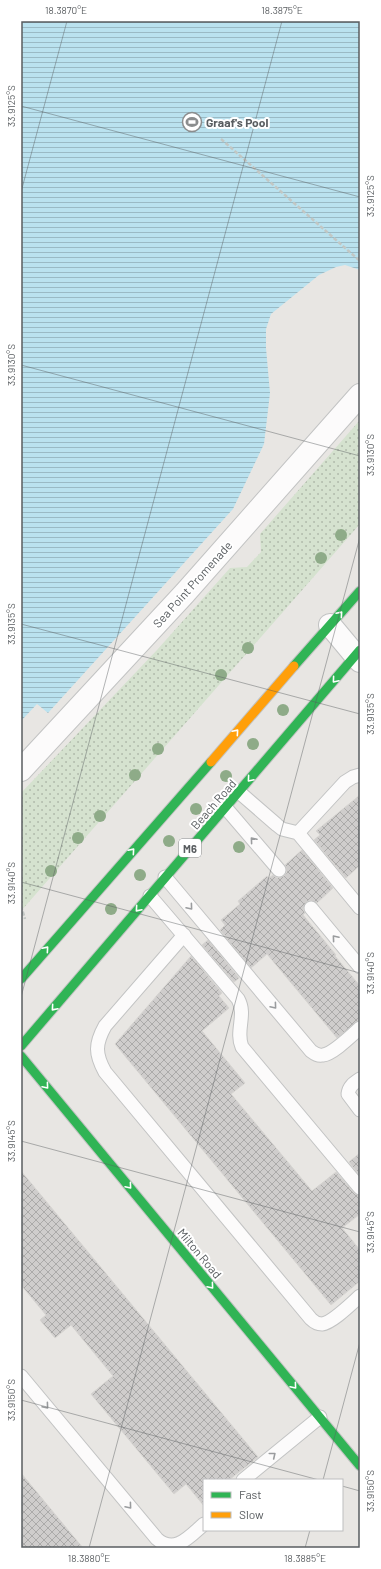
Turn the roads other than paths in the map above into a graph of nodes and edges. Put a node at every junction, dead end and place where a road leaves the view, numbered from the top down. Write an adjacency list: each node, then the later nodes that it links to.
1 (360, 395): 5 (street, Sea Point Promenade)
2 (360, 591): 3 (main road, one-way to 2)
3 (330, 625): 4 (street); 17 (main road, one-way to 3)
4 (358, 655): 7 (main road, Beach Road / M6, one-way to 7)
5 (21, 770)
6 (360, 776): 9 (lane)
7 (239, 792): 8 (main road, Beach Road / M6); 9 (lane)
8 (225, 807): 10 (lane, one-way to 8); 11 (main road, Beach Road / M6)
9 (298, 833): 14 (lane)
10 (278, 870)
11 (165, 877): 12 (main road, Beach Road / M6); 18 (lane, one-way to 18)
12 (150, 896): 15 (lane); 19 (main road, Beach Road / M6, one-way to 19)
13 (311, 908): 16 (lane, one-way to 13)
14 (360, 908)
15 (184, 935): 23 (lane); 24 (lane)
16 (360, 967)
17 (21, 979)
18 (360, 1028)
19 (21, 1046)
20 (21, 1056): 26 (main road, Milton Road, one-way to 26)
21 (360, 1079): 22 (lane)
22 (360, 1110)
23 (360, 1188)
24 (360, 1296)
25 (21, 1376): 29 (lane, one-way to 29)
26 (320, 1417): 27 (main road, Milton Road); 28 (lane, one-way to 26)
27 (360, 1466)
28 (244, 1479)
29 (203, 1525)

